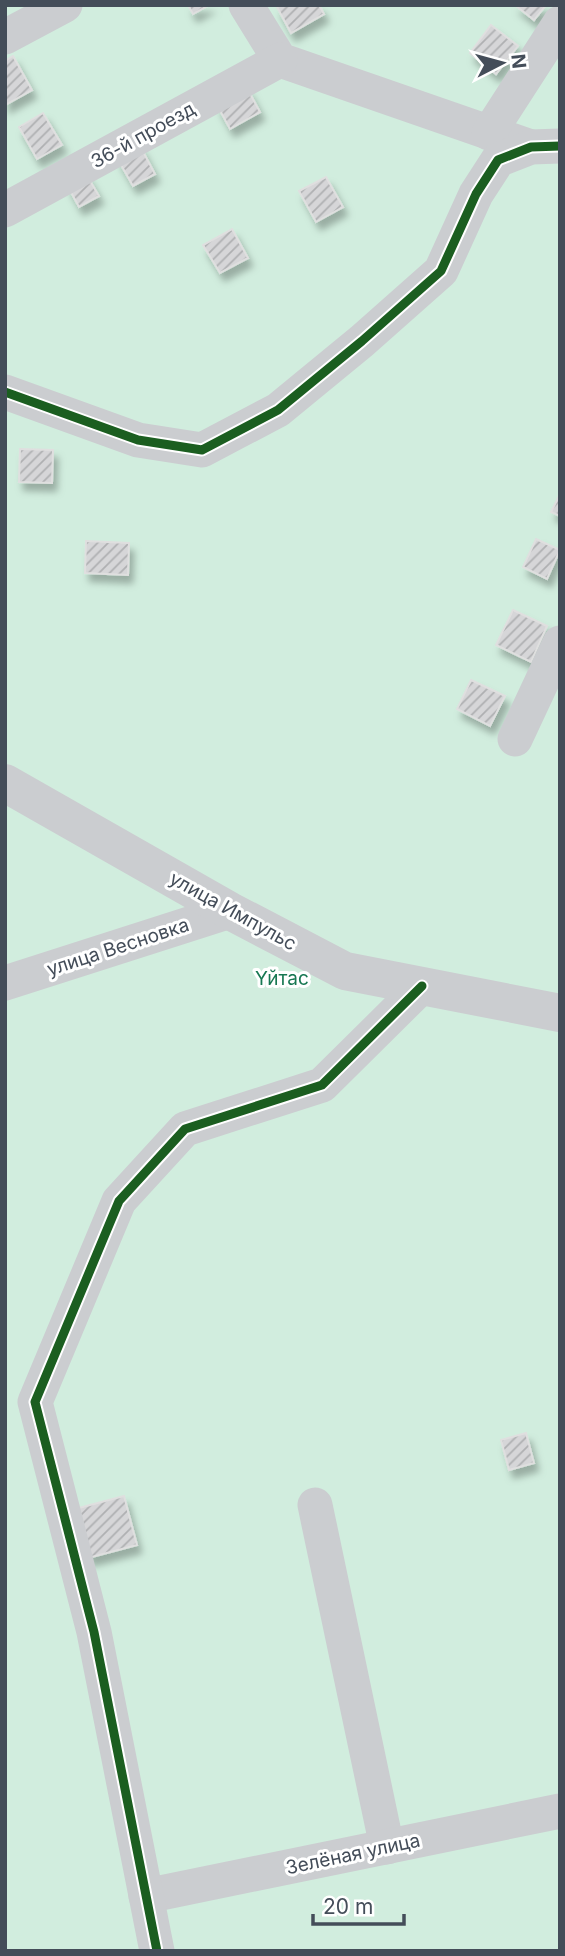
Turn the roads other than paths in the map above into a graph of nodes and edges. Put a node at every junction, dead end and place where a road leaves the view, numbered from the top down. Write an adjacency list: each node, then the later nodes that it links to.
1 (65, 5): 4 (street)
2 (246, 5): 5 (street)
3 (560, 23): 6 (street)
4 (5, 37)
5 (280, 60): 6 (street); 8 (street, 36-й проезд)
6 (489, 133): 7 (street)
7 (545, 147): 9 (street)
8 (5, 210)
9 (5, 391)
10 (560, 643): 11 (street)
11 (515, 739)
12 (5, 783): 13 (street, улица Импульс)
13 (230, 911): 14 (street, улица Весновка); 15 (street, улица Импульс)
14 (5, 982)
15 (422, 986): 16 (street, улица Импульс); 20 (street)
16 (560, 1013)
17 (315, 1505): 19 (street)
18 (560, 1811): 19 (street, Зелёная улица)
19 (387, 1847): 20 (street, Зелёная улица)
20 (146, 1896): 21 (street)
21 (157, 1951)

